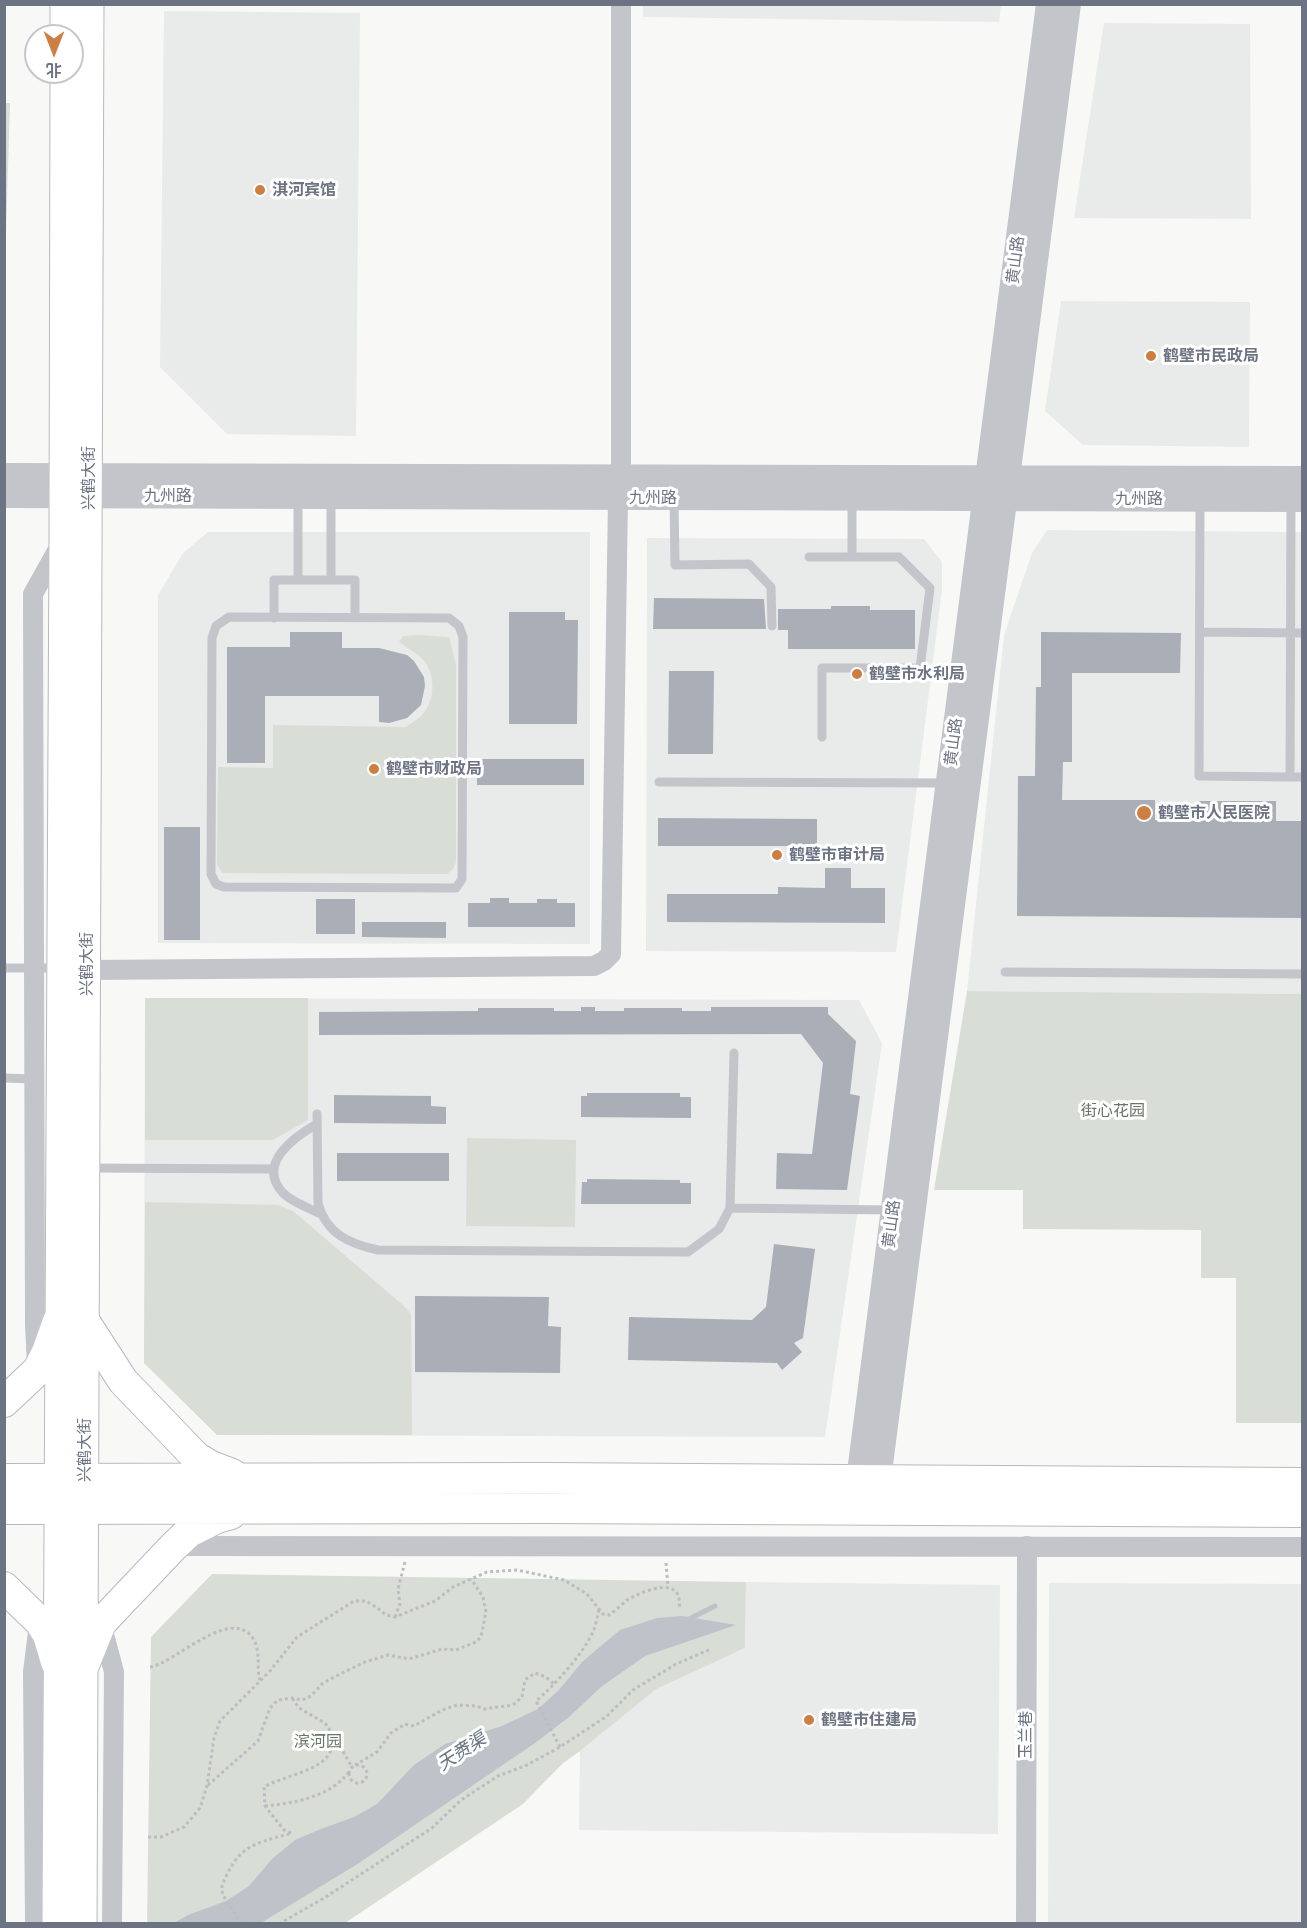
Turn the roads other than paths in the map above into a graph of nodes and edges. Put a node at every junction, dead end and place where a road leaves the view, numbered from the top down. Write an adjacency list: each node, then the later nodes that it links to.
1 (64, 4): 6 (main road)
2 (90, 4): 10 (main road, 兴鹤大街)
3 (621, 4): 11 (street)
4 (1048, 4): 12 (street, 黄山路)
5 (1069, 4): 12 (street, 黄山路)
6 (64, 24)
7 (63, 84): 10 (main road, 兴鹤大街)
8 (4, 475): 10 (street, 九州路)
9 (1302, 478): 12 (street, 九州路)
10 (76, 485): 11 (street, 九州路); 13 (street, 九州路); 14 (street, 九州路); 20 (main road, 兴鹤大街); 41 (main road, 兴鹤大街)
11 (620, 487): 12 (street, 九州路); 15 (street, 九州路); 16 (street, 九州路); 41 (street)
12 (997, 488): 17 (street, 九州路); 18 (street, 九州路); 37 (street, 黄山路); 60 (street, 黄山路)
13 (4, 496)
14 (298, 496): 15 (street, 九州路); 25 (lane)
15 (331, 497): 26 (lane)
16 (674, 498): 17 (street, 九州路); 29 (lane)
17 (852, 498): 22 (lane)
18 (1200, 499): 19 (street, 九州路); 30 (lane)
19 (1297, 500): 23 (lane)
20 (63, 540): 39 (street); 40 (main road, 兴鹤大街)
21 (810, 557): 22 (lane)
22 (852, 557): 33 (lane)
23 (1291, 557): 24 (lane); 31 (lane)
24 (1302, 557)
25 (298, 579): 26 (lane); 27 (lane)
26 (331, 579): 28 (lane)
27 (274, 618): 28 (lane); 28 (lane)
28 (355, 618)
29 (772, 626)
30 (1200, 632): 31 (lane); 34 (lane)
31 (1291, 633): 32 (lane); 34 (lane)
32 (1302, 633)
33 (822, 737)
34 (1290, 777): 35 (lane)
35 (1302, 777)
36 (659, 782): 37 (lane)
37 (949, 783): 52 (street, 黄山路)
38 (4, 968): 39 (lane)
39 (34, 968): 40 (lane); 46 (street)
40 (60, 968): 54 (main road, 兴鹤大街)
41 (87, 970): 49 (main road, 兴鹤大街)
42 (1005, 972): 43 (lane)
43 (1302, 974)
44 (734, 1053): 51 (lane)
45 (4, 1078): 46 (lane)
46 (34, 1079): 55 (street)
47 (317, 1113): 48 (lane)
48 (317, 1124): 50 (lane); 53 (lane)
49 (86, 1168): 50 (lane); 54 (main road, 兴鹤大街)
50 (274, 1169): 53 (lane)
51 (730, 1208): 52 (lane); 53 (lane)
52 (894, 1210): 60 (street, 黄山路)
53 (321, 1214)
54 (72, 1321): 55 (main road); 58 (main road, 兴鹤大街); 59 (main road)
55 (38, 1370): 56 (main road)
56 (4, 1402)
57 (4, 1479): 58 (main road)
58 (71, 1479): 59 (main road); 64 (main road, 兴鹤大街)
59 (246, 1479): 60 (main road)
60 (869, 1480): 61 (main road)
61 (1302, 1483)
62 (251, 1508): 64 (main road); 65 (main road); 66 (main road)
63 (4, 1509): 64 (main road)
64 (71, 1509): 72 (main road, 兴鹤大街)
65 (1302, 1512)
66 (174, 1546): 67 (street); 71 (main road)
67 (1027, 1546): 68 (street); 77 (street, 玉兰巷)
68 (1302, 1547)
69 (4, 1587): 70 (main road)
70 (40, 1622): 72 (main road); 73 (street)
71 (101, 1623): 72 (main road); 76 (street)
72 (70, 1664): 74 (main road, 兴鹤大街); 75 (main road, 兴鹤大街)
73 (35, 1923)
74 (56, 1923)
75 (83, 1923)
76 (112, 1923)
77 (1026, 1923)

